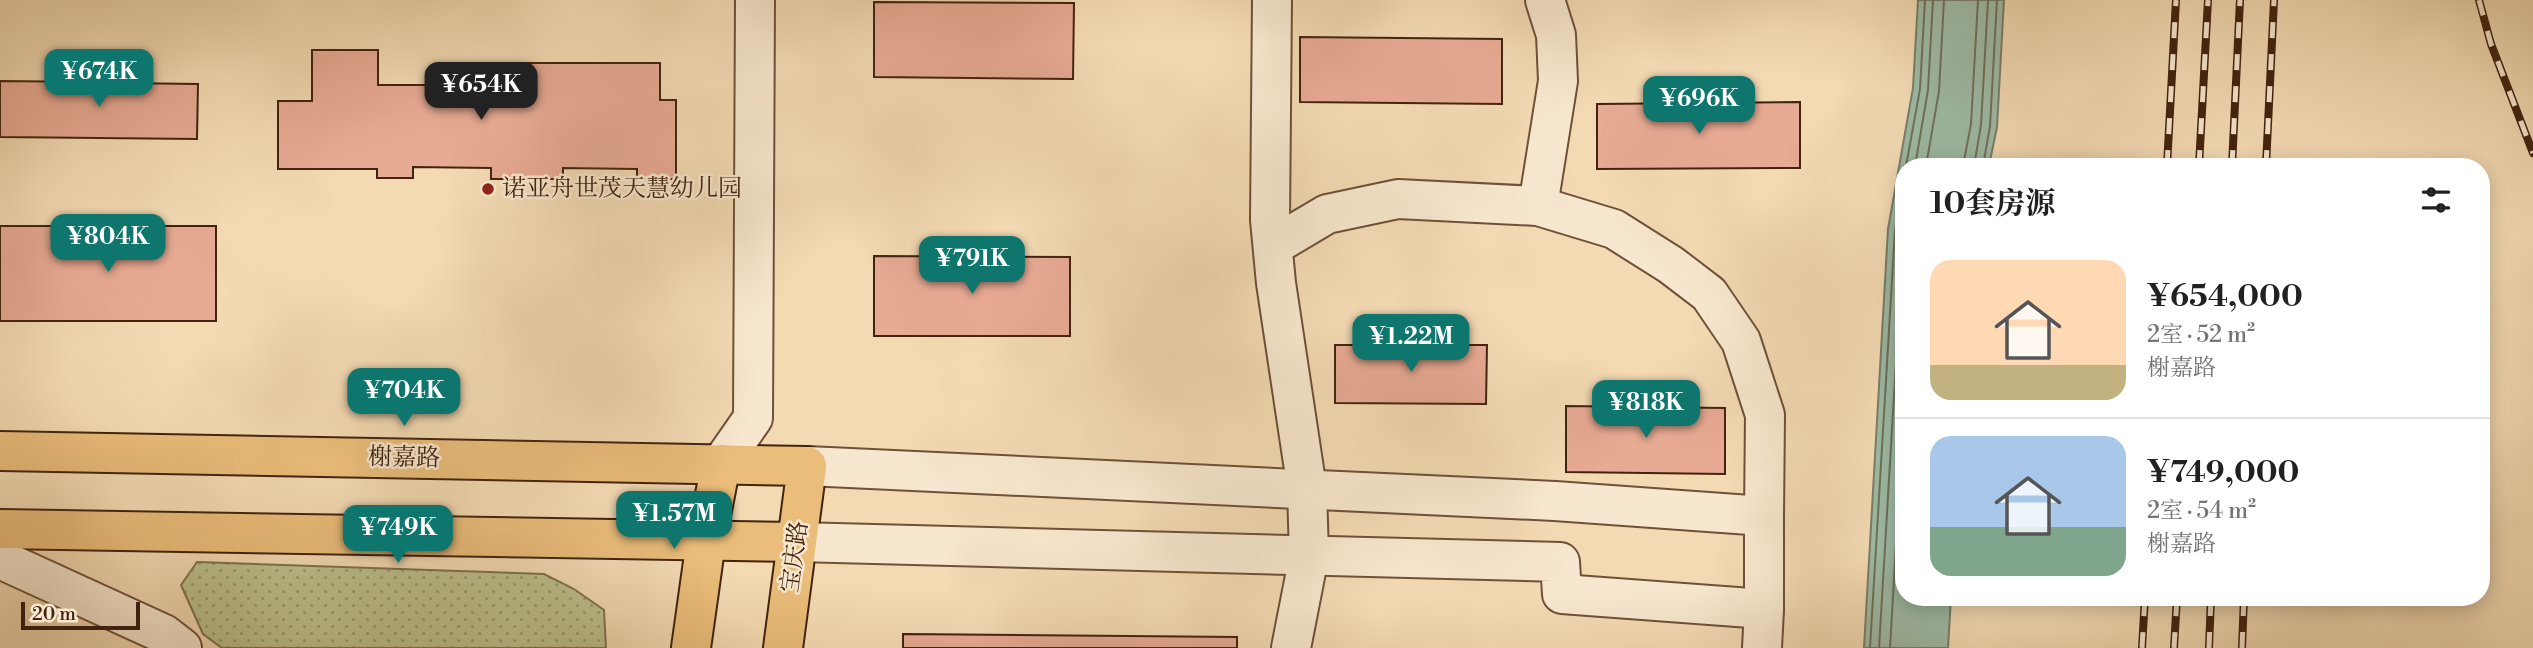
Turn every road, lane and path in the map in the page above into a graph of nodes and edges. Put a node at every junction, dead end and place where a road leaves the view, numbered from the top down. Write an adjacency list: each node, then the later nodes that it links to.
1 (755, 0): 7 (street)
2 (1272, 0): 5 (street)
3 (1545, 0): 4 (street)
4 (1538, 206): 5 (street); 10 (street)
5 (1273, 246): 9 (street)
6 (0, 451): 7 (main road, 榭嘉路)
7 (721, 464): 8 (main road, 榭嘉路); 12 (main road)
8 (807, 466): 9 (street); 13 (main road, 宝庆路)
9 (1307, 489): 10 (street); 14 (street)
10 (1764, 516): 16 (street)
11 (0, 529): 12 (main road)
12 (706, 541): 13 (main road); 18 (main road)
13 (797, 542): 14 (street); 19 (main road, 宝庆路)
14 (1309, 556): 16 (street); 20 (street)
15 (0, 559): 17 (street)
16 (1764, 609): 21 (street)
17 (183, 648)
18 (691, 648)
19 (783, 648)
20 (1291, 648)
21 (1762, 648)

